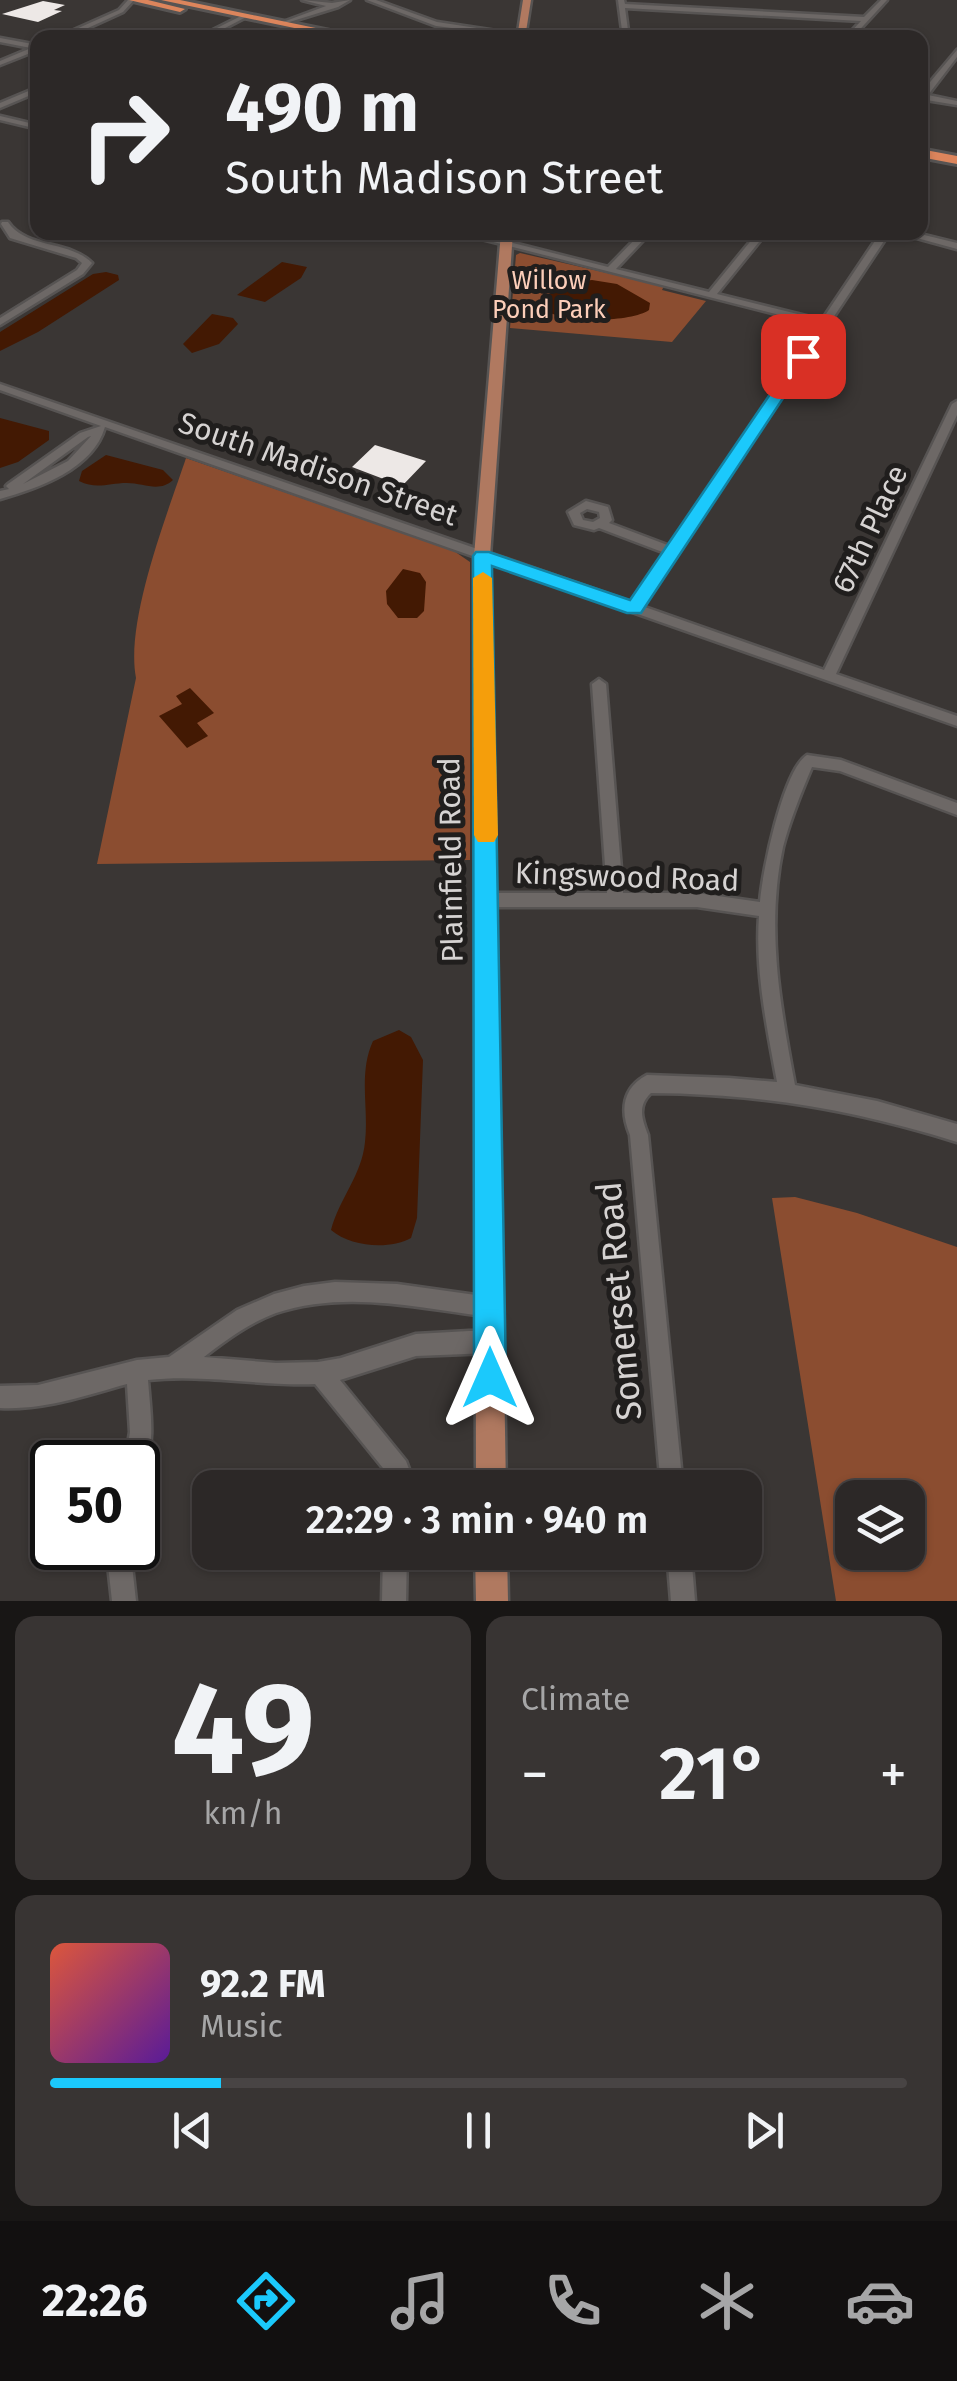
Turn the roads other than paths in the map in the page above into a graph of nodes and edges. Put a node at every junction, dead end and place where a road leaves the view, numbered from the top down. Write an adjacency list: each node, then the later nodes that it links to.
1 (166, 0): 10 (highway)
2 (306, 0): 9 (street)
3 (347, 0): 9 (street)
4 (370, 0): 17 (street)
5 (527, 0): 18 (main road)
6 (884, 0): 11 (street)
7 (130, 3): 10 (highway); 13 (street)
8 (621, 3): 11 (street); 19 (street)
9 (336, 6): 12 (street)
10 (241, 18): 12 (highway); 14 (street); 15 (highway)
11 (865, 19): 20 (street)
12 (285, 23): 16 (highway)
13 (76, 30)
14 (216, 30)
15 (292, 30)
16 (320, 30)
17 (477, 30)
18 (523, 30)
19 (625, 30)
20 (855, 30)
21 (0, 40): 22 (street)
22 (30, 46)
23 (30, 50): 25 (street)
24 (957, 52): 26 (street)
25 (0, 63)
26 (928, 89)
27 (30, 93): 30 (street)
28 (928, 98): 29 (street)
29 (957, 103)
30 (0, 106)
31 (0, 118): 33 (street)
32 (30, 122): 33 (street)
33 (26, 124): 34 (street)
34 (30, 125)
35 (928, 152): 36 (highway)
36 (957, 157)
37 (5, 224): 47 (street)
38 (928, 239): 44 (street)
39 (507, 240): 54 (main road, Plainfield Road)
40 (513, 240): 45 (street)
41 (639, 240): 45 (street)
42 (756, 240): 46 (street)
43 (881, 240): 48 (street)
44 (957, 246)
45 (610, 270): 46 (street)
46 (711, 296): 48 (street)
47 (0, 322)
48 (825, 324): 53 (street)
49 (0, 387): 54 (street, South Madison Street)
50 (957, 404): 56 (street, 67th Place)
51 (0, 494): 51 (street)
52 (600, 524): 53 (street)
53 (672, 551): 55 (street)
54 (482, 556): 55 (street, South Madison Street); 60 (main road, Plainfield Road)
55 (634, 608): 56 (street, South Madison Street)
56 (828, 676): 58 (street, South Madison Street)
57 (599, 684): 61 (street)
58 (957, 721)
59 (957, 809): 62 (street)
60 (487, 900): 61 (street, Kingswood Road); 65 (main road, Plainfield Road)
61 (616, 900): 62 (street, Kingswood Road)
62 (765, 910): 63 (street)
63 (787, 1089): 64 (street); 74 (street, Somerset Road)
64 (957, 1133)
65 (490, 1307): 66 (main road, Plainfield Road); 67 (street)
66 (490, 1342): 69 (street); 73 (main road, Plainfield Road)
67 (174, 1366): 68 (street); 69 (street)
68 (138, 1371): 70 (street); 71 (street)
69 (320, 1373): 72 (street)
70 (0, 1398)
71 (140, 1440)
72 (398, 1470)
73 (491, 1470)
74 (670, 1470)
75 (121, 1570): 79 (street)
76 (395, 1570): 80 (street)
77 (492, 1570): 81 (main road)
78 (680, 1570): 82 (street)
79 (124, 1601)
80 (394, 1601)
81 (492, 1601)
82 (683, 1601)

